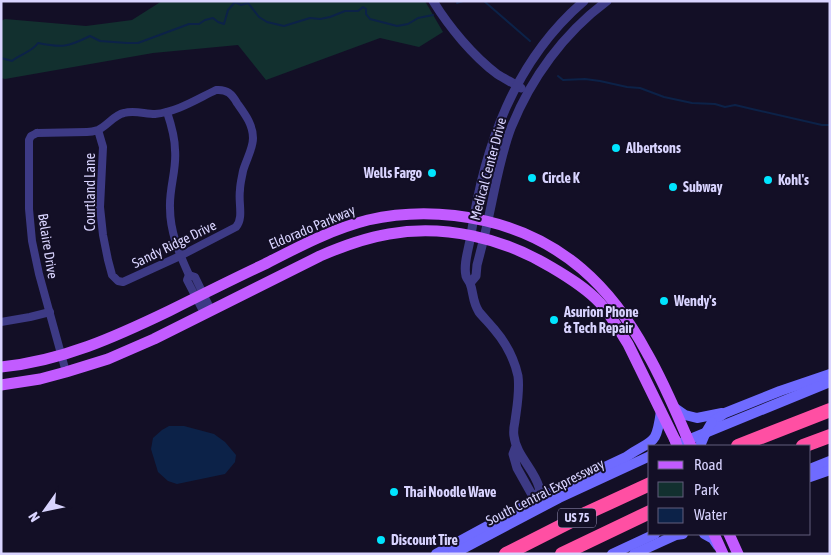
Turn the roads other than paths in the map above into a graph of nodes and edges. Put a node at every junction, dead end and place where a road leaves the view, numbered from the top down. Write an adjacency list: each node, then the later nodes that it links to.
1 (433, 1): 4 (street)
2 (584, 1): 4 (street, Medical Center Drive)
3 (607, 1): 5 (street, Medical Center Drive)
4 (516, 85): 5 (street); 10 (street, Medical Center Drive)
5 (528, 91): 11 (street, Medical Center Drive)
6 (167, 112): 8 (street); 18 (street); 18 (street, Sandy Ridge Drive)
7 (35, 124): 9 (street, Belaire Drive)
8 (98, 130): 9 (street); 21 (street, Courtland Lane)
9 (36, 133): 25 (street, Belaire Drive)
10 (490, 151): 11 (street); 12 (street, Medical Center Drive)
11 (503, 156): 14 (street, Medical Center Drive)
12 (473, 218): 13 (main road, Eldorado Parkway); 14 (main road, Eldorado Parkway); 15 (street, Medical Center Drive)
13 (368, 220): 17 (main road, Eldorado Parkway); 19 (main road)
14 (488, 222): 16 (street, Medical Center Drive); 24 (main road, Eldorado Parkway)
15 (471, 236): 16 (main road); 19 (main road); 22 (street, Medical Center Drive)
16 (483, 238): 20 (main road); 22 (street, Medical Center Drive)
17 (302, 245): 19 (main road); 23 (main road, Eldorado Parkway)
18 (180, 256): 21 (street, Sandy Ridge Drive); 23 (street)
19 (315, 259): 26 (main road)
20 (546, 264): 24 (main road); 27 (main road)
21 (118, 281)
22 (470, 283): 56 (street, Medical Center Drive)
23 (200, 296): 26 (street); 30 (main road, Eldorado Parkway)
24 (619, 308): 29 (main road, Eldorado Parkway)
25 (50, 312): 28 (street); 30 (street, Belaire Drive)
26 (208, 312): 32 (main road)
27 (610, 316): 29 (main road); 38 (main road)
28 (1, 322)
29 (648, 353): 36 (main road, Eldorado Parkway)
30 (62, 355): 31 (main road, Eldorado Parkway); 32 (street, Belaire Drive)
31 (1, 367)
32 (66, 372): 35 (main road)
33 (830, 374): 39 (main road)
34 (830, 382): 42 (main road)
35 (1, 385)
36 (675, 408): 39 (main road); 43 (main road, Eldorado Parkway, bridge)
37 (830, 410): 46 (highway)
38 (661, 411): 42 (main road); 50 (main road)
39 (725, 412): 40 (main road, bridge)
40 (705, 434): 44 (main road); 45 (main road)
41 (830, 436): 47 (highway)
42 (676, 445)
43 (691, 445)
44 (700, 445)
45 (706, 445)
46 (741, 445)
47 (807, 445)
48 (648, 452): 50 (main road)
49 (648, 453): 65 (main road, South Central Expressway)
50 (626, 457): 56 (main road, South Central Expressway)
51 (830, 461): 52 (main road)
52 (811, 469)
53 (830, 470): 54 (main road)
54 (811, 477)
55 (648, 485): 66 (highway, US 75)
56 (539, 498): 64 (main road, South Central Expressway)
57 (648, 513): 67 (highway, US 75)
58 (653, 535): 68 (main road)
59 (677, 535): 69 (main road)
60 (706, 535): 63 (main road)
61 (714, 535): 63 (main road)
62 (730, 535): 70 (main road)
63 (722, 552)
64 (436, 554)
65 (453, 554)
66 (506, 554)
67 (562, 554)
68 (612, 554)
69 (634, 554)
70 (738, 554)

